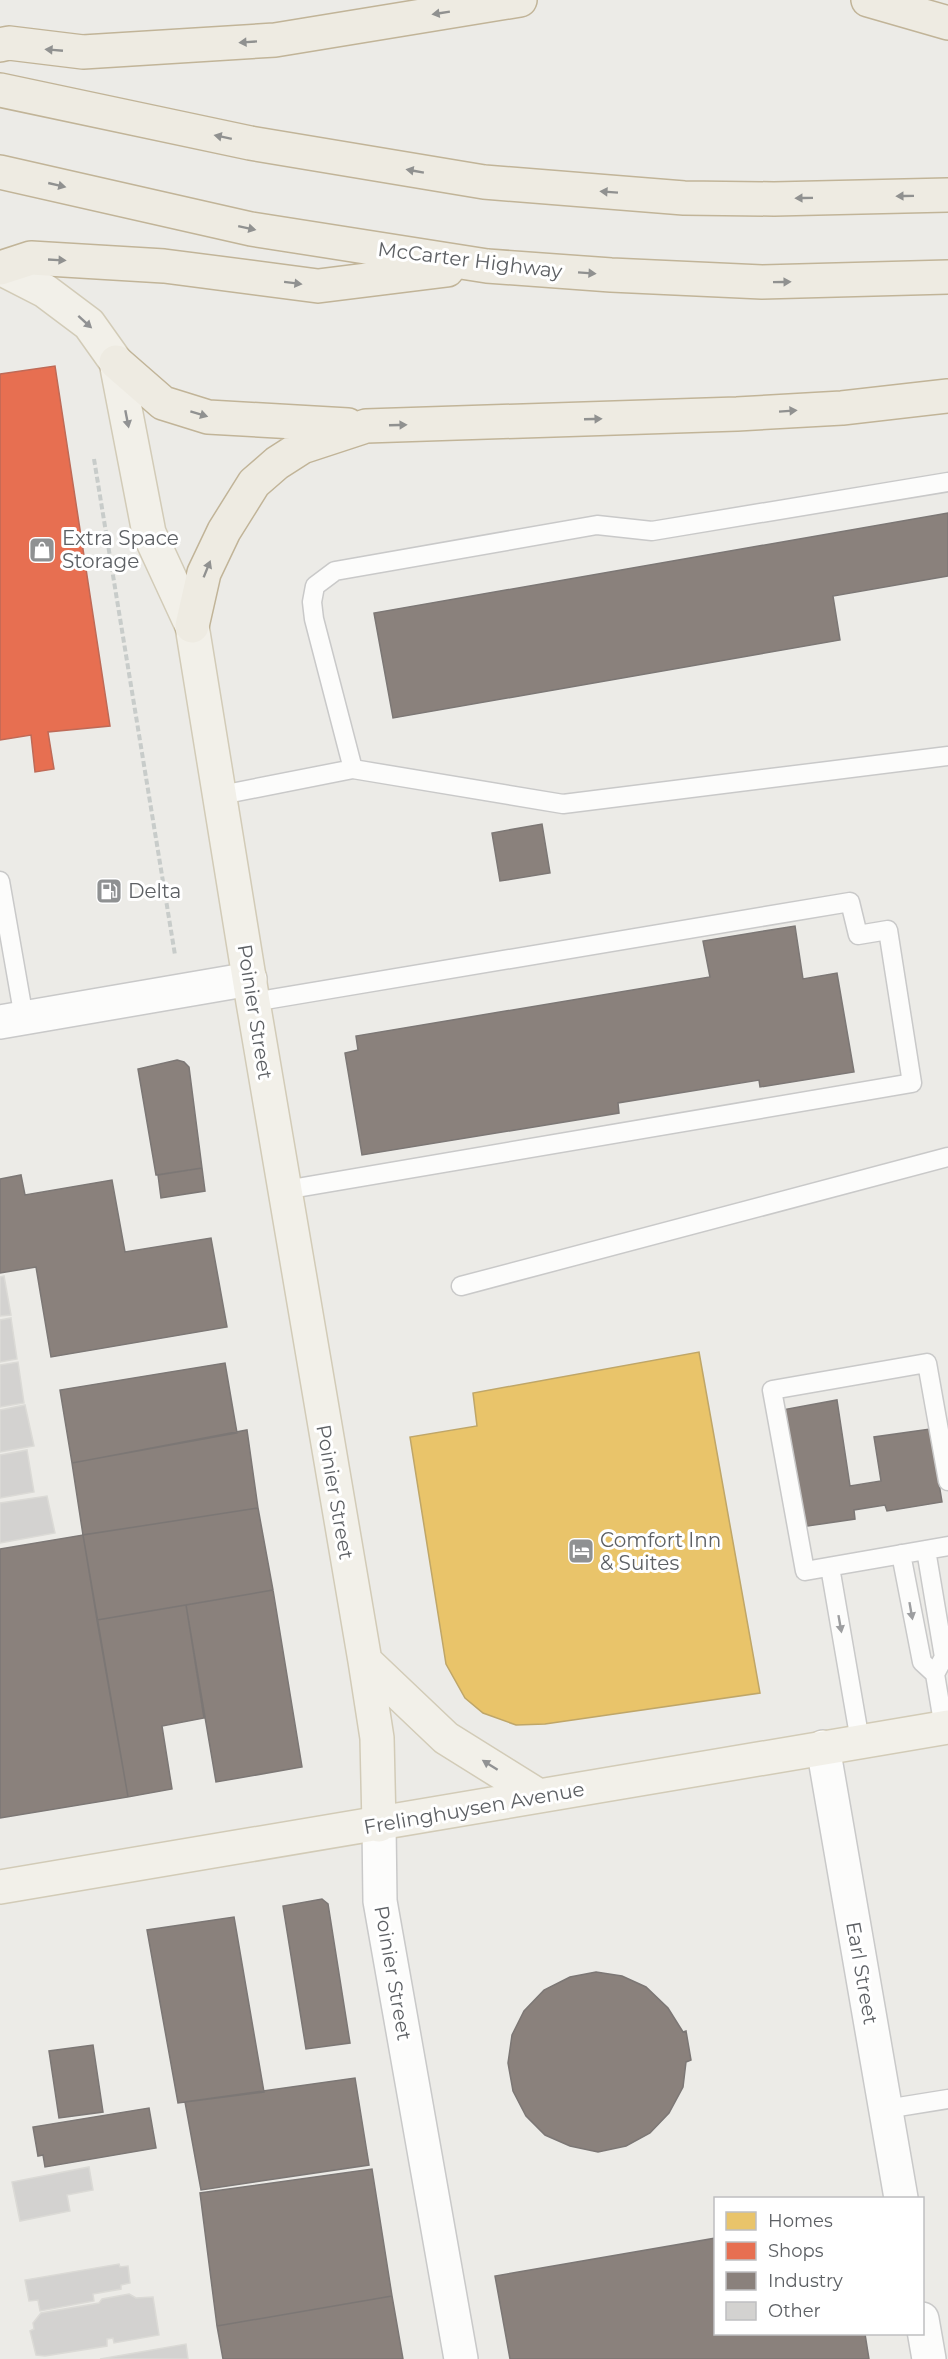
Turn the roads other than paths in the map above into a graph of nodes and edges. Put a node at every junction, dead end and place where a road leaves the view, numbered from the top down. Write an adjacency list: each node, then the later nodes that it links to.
1 (520, 0): 4 (highway, one-way to 4)
2 (868, 0): 3 (highway)
3 (948, 23)
4 (0, 45)
5 (0, 90): 7 (highway, one-way to 5)
6 (0, 172): 8 (highway, McCarter Highway, one-way to 8)
7 (948, 195)
8 (487, 266): 9 (highway, one-way to 8); 10 (highway, McCarter Highway, one-way to 10)
9 (0, 268): 11 (main road, one-way to 11)
10 (948, 277)
11 (116, 362): 13 (highway, one-way to 13); 15 (main road, Poinier Street, one-way to 15)
12 (948, 396): 13 (highway, one-way to 12)
13 (366, 426): 15 (highway, one-way to 13)
14 (948, 482): 17 (lane)
15 (192, 626): 18 (main road, Poinier Street)
16 (948, 756): 17 (lane)
17 (353, 769): 18 (lane)
18 (221, 795): 20 (main road, Poinier Street)
19 (0, 881): 21 (lane)
20 (251, 990): 21 (street); 23 (main road, Poinier Street); 23 (lane)
21 (12, 1020)
22 (948, 1157): 24 (lane)
23 (285, 1190): 30 (main road, Poinier Street)
24 (461, 1286)
25 (948, 1481): 29 (lane)
26 (948, 1546): 27 (lane)
27 (926, 1550): 28 (lane); 31 (lane)
28 (901, 1554): 29 (lane); 31 (lane, one-way to 31)
29 (830, 1567): 33 (lane, one-way to 33)
30 (365, 1661): 35 (main road, one-way to 30); 36 (main road, Poinier Street)
31 (935, 1674): 32 (lane)
32 (946, 1727): 33 (main road, Frelinghuysen Avenue)
33 (860, 1741): 34 (main road, Frelinghuysen Avenue)
34 (823, 1747): 35 (main road, Frelinghuysen Avenue); 39 (street, Earl Street)
35 (539, 1796): 36 (main road, Frelinghuysen Avenue)
36 (379, 1825): 37 (main road, Frelinghuysen Avenue); 42 (street, Poinier Street)
37 (0, 1887)
38 (948, 2098): 39 (lane)
39 (886, 2109): 40 (street, Earl Street)
40 (902, 2197)
41 (924, 2330): 43 (street)
42 (461, 2359)
43 (929, 2359)

